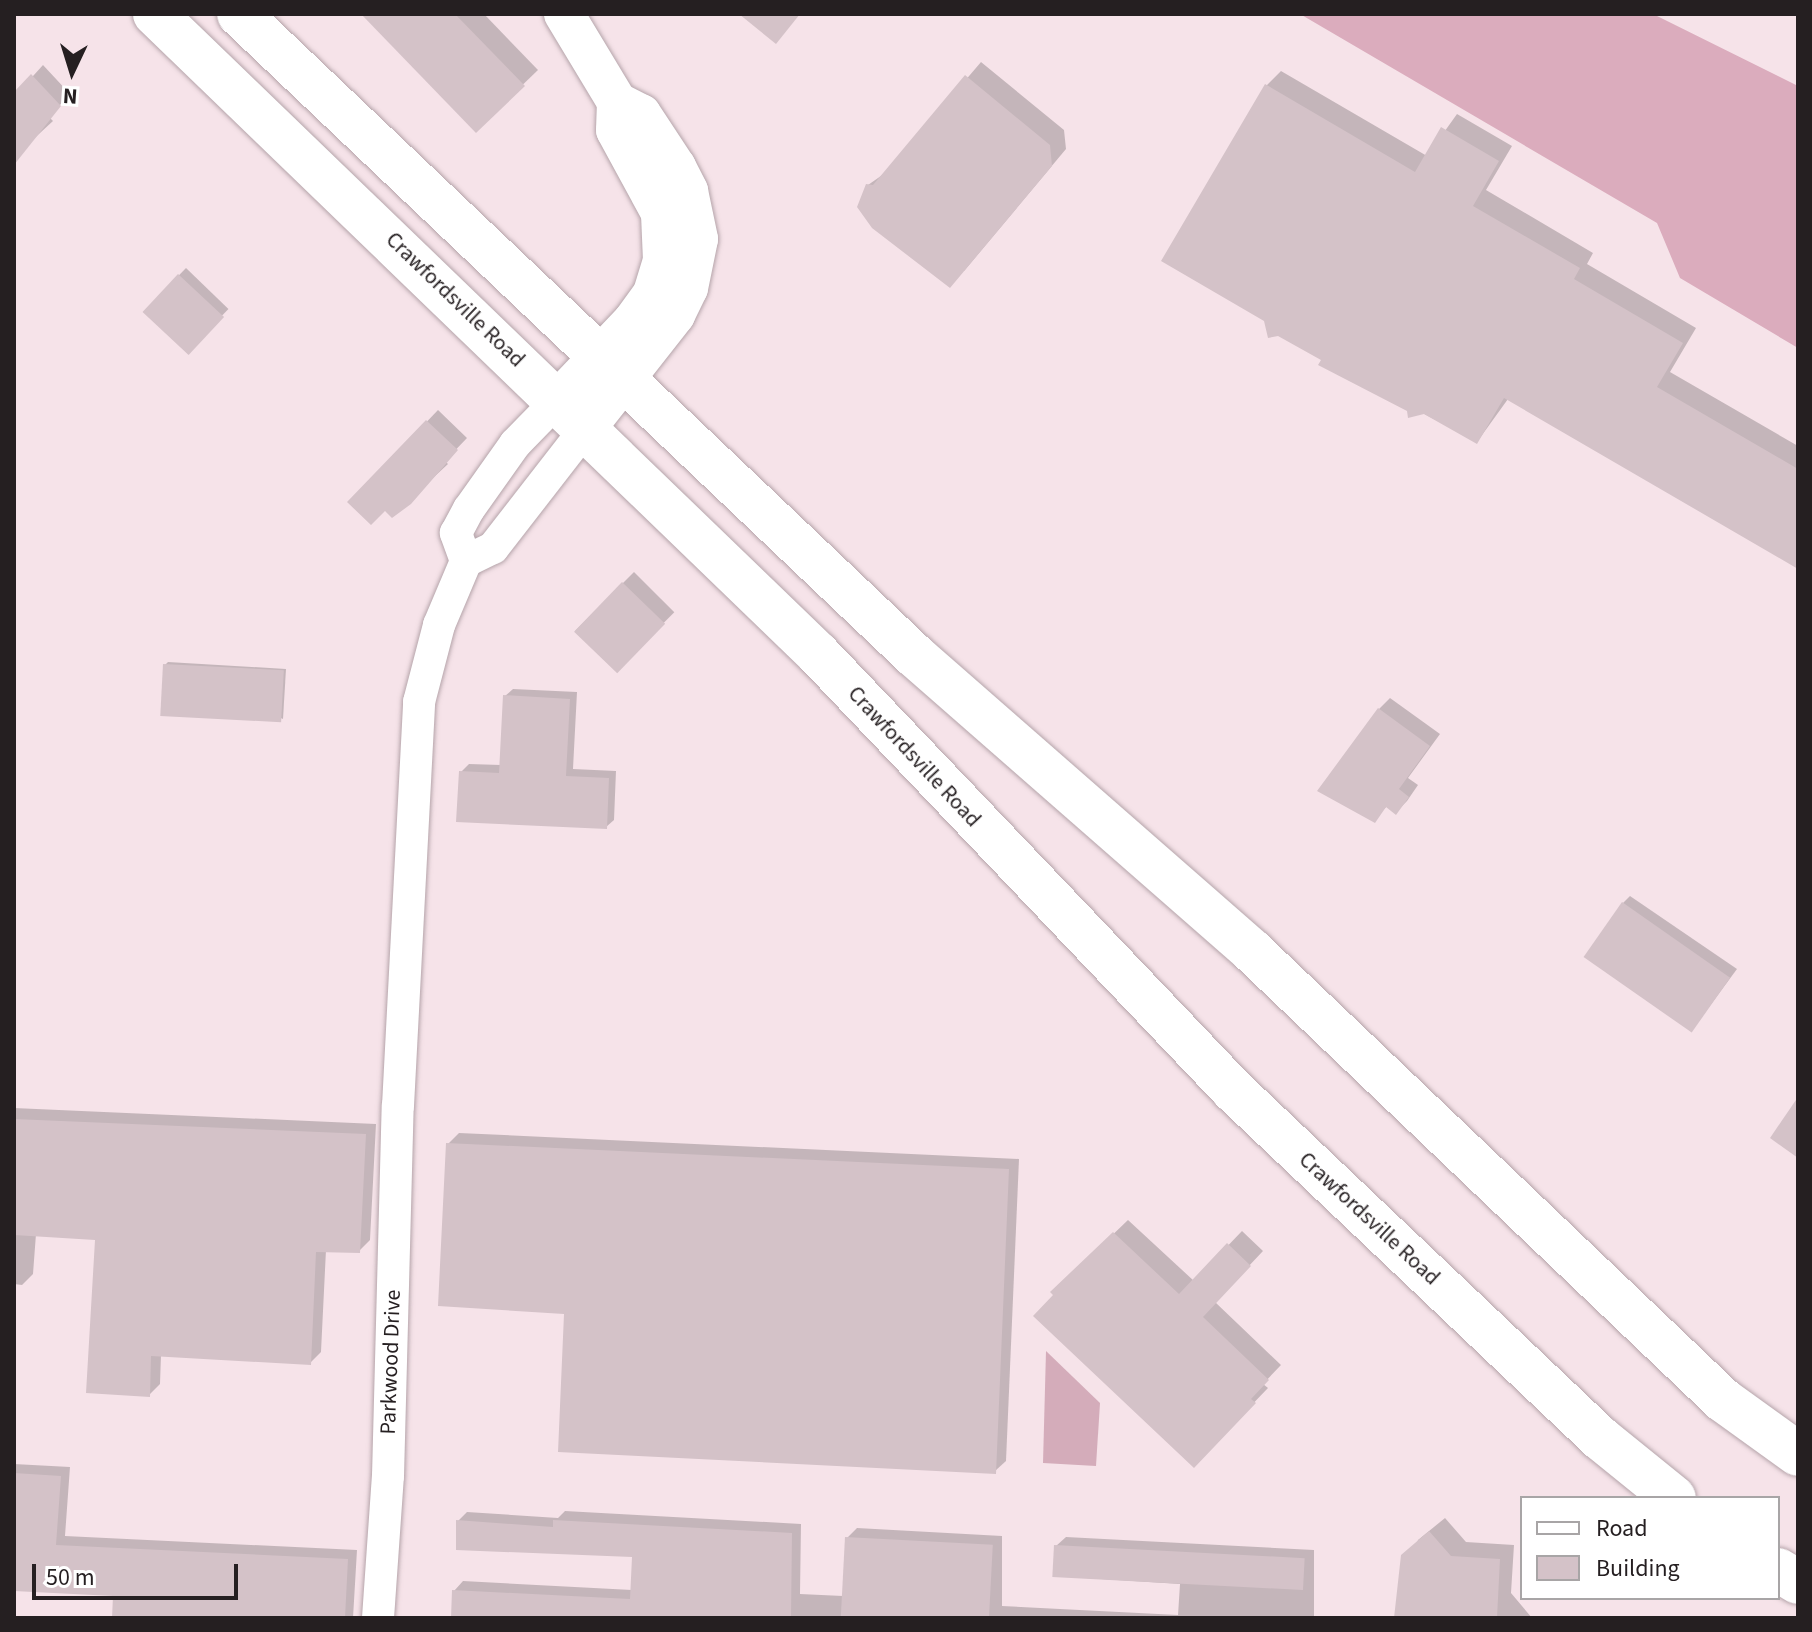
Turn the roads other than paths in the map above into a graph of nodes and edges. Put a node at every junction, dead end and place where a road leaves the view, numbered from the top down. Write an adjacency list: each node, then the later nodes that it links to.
1 (155, 14): 5 (main road, Crawfordsville Road)
2 (239, 14): 4 (main road)
3 (564, 14): 4 (street)
4 (611, 369): 5 (street); 7 (main road)
5 (572, 414): 6 (street); 6 (street); 8 (main road, Crawfordsville Road)
6 (466, 561): 11 (street, Parkwood Drive)
7 (1798, 1454)
8 (1672, 1496)
9 (1780, 1571): 10 (main road)
10 (1798, 1582)
11 (378, 1618)

